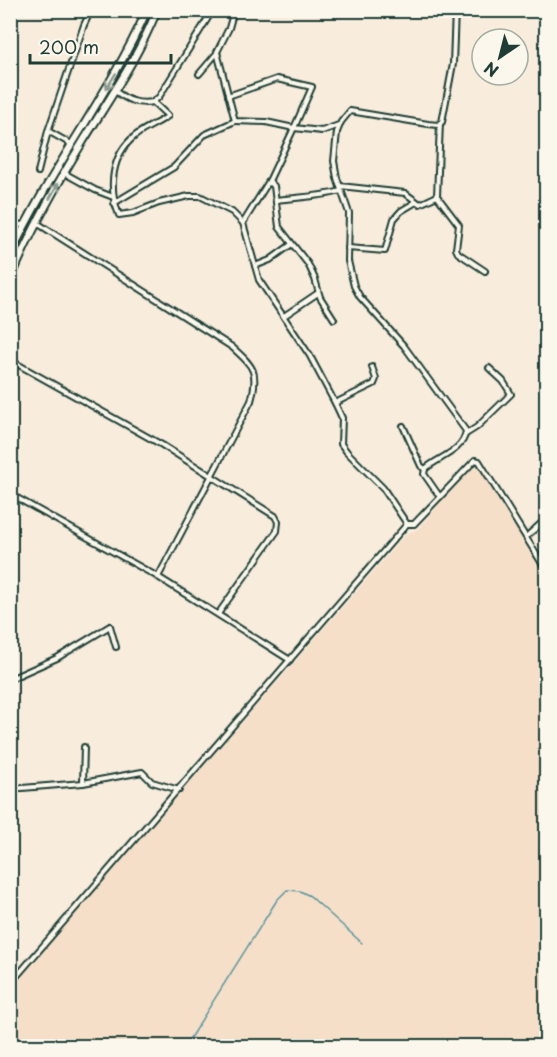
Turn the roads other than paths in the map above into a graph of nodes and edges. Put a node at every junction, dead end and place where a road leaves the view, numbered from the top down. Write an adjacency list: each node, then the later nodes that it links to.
1 (91, 10): 16 (street)
2 (147, 10): 17 (main road, one-way to 17)
3 (157, 10): 9 (main road)
4 (234, 10): 7 (street)
5 (455, 10): 13 (street)
6 (208, 18): 11 (street)
7 (217, 52): 8 (street); 10 (street)
8 (199, 74)
9 (115, 91): 11 (street); 19 (main road)
10 (228, 96): 12 (street); 15 (street)
11 (153, 102): 22 (street)
12 (235, 121): 15 (street); 26 (street)
13 (440, 123): 14 (street); 23 (street)
14 (339, 125): 15 (street); 21 (street)
15 (294, 128): 20 (street)
16 (48, 131): 17 (street); 18 (street)
17 (71, 144): 30 (main road)
18 (38, 172)
19 (64, 173): 22 (street); 27 (main road, one-way to 19)
20 (269, 181): 24 (street); 28 (street)
21 (341, 189): 24 (street); 25 (street); 32 (street)
22 (113, 196): 26 (street)
23 (437, 196): 25 (street); 35 (street)
24 (276, 200): 31 (street)
25 (416, 202): 32 (street)
26 (114, 203): 28 (street)
27 (36, 223): 36 (main road); 47 (street)
28 (243, 223): 34 (street)
29 (10, 224): 30 (street)
30 (25, 225): 33 (main road)
31 (292, 244): 34 (street); 37 (street)
32 (348, 248): 45 (street)
33 (10, 256)
34 (255, 266): 38 (street)
35 (485, 271)
36 (10, 281)
37 (318, 293): 38 (street); 39 (street)
38 (284, 316): 43 (street)
39 (334, 319)
40 (10, 360): 47 (street)
41 (372, 368): 43 (street)
42 (489, 368): 45 (street)
43 (335, 403): 51 (street)
44 (403, 426): 46 (street)
45 (466, 434): 46 (street)
46 (425, 469): 49 (street)
47 (212, 476): 54 (street); 55 (street)
48 (10, 494): 54 (street)
49 (440, 497): 51 (street); 52 (street)
50 (546, 519): 52 (street)
51 (407, 524): 57 (street)
52 (527, 536): 53 (street)
53 (546, 570)
54 (158, 576): 55 (street)
55 (218, 614): 57 (street)
56 (116, 647): 58 (street)
57 (290, 660): 62 (street)
58 (10, 679)
59 (84, 747): 60 (street)
60 (83, 783): 61 (street); 62 (street)
61 (10, 789)
62 (178, 790): 63 (street)
63 (10, 984)

